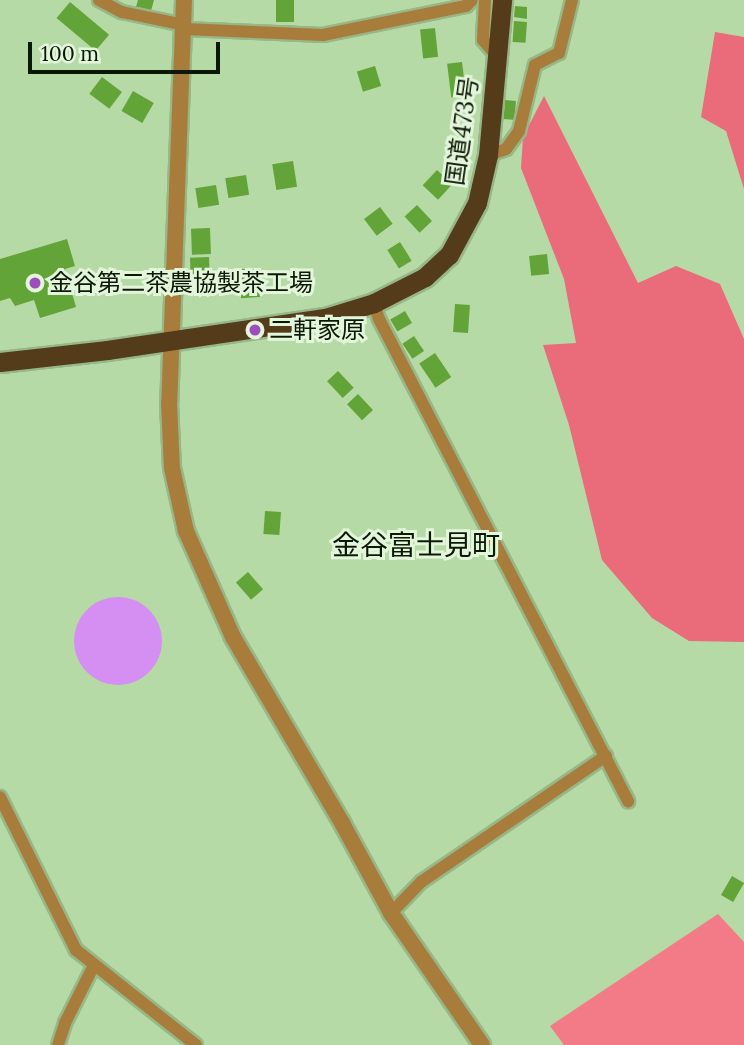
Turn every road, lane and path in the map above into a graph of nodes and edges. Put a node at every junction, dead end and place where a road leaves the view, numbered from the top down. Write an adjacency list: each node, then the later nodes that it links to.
1 (99, 0): 7 (street)
2 (184, 0): 7 (street)
3 (472, 0): 7 (street)
4 (485, 0): 8 (street)
5 (502, 0): 8 (highway, 国道473号)
6 (572, 0): 9 (street)
7 (184, 27): 11 (street)
8 (497, 56): 9 (highway, 国道473号)
9 (488, 155): 10 (highway, 国道473号)
10 (374, 303): 11 (highway, 国道473号); 13 (street)
11 (171, 341): 12 (highway, 国道473号); 16 (street)
12 (0, 362)
13 (606, 755): 15 (street); 16 (street)
14 (0, 797): 17 (street)
15 (628, 801)
16 (391, 913): 20 (street)
17 (94, 965): 18 (street); 19 (street)
18 (58, 1045)
19 (195, 1045)
20 (482, 1045)

